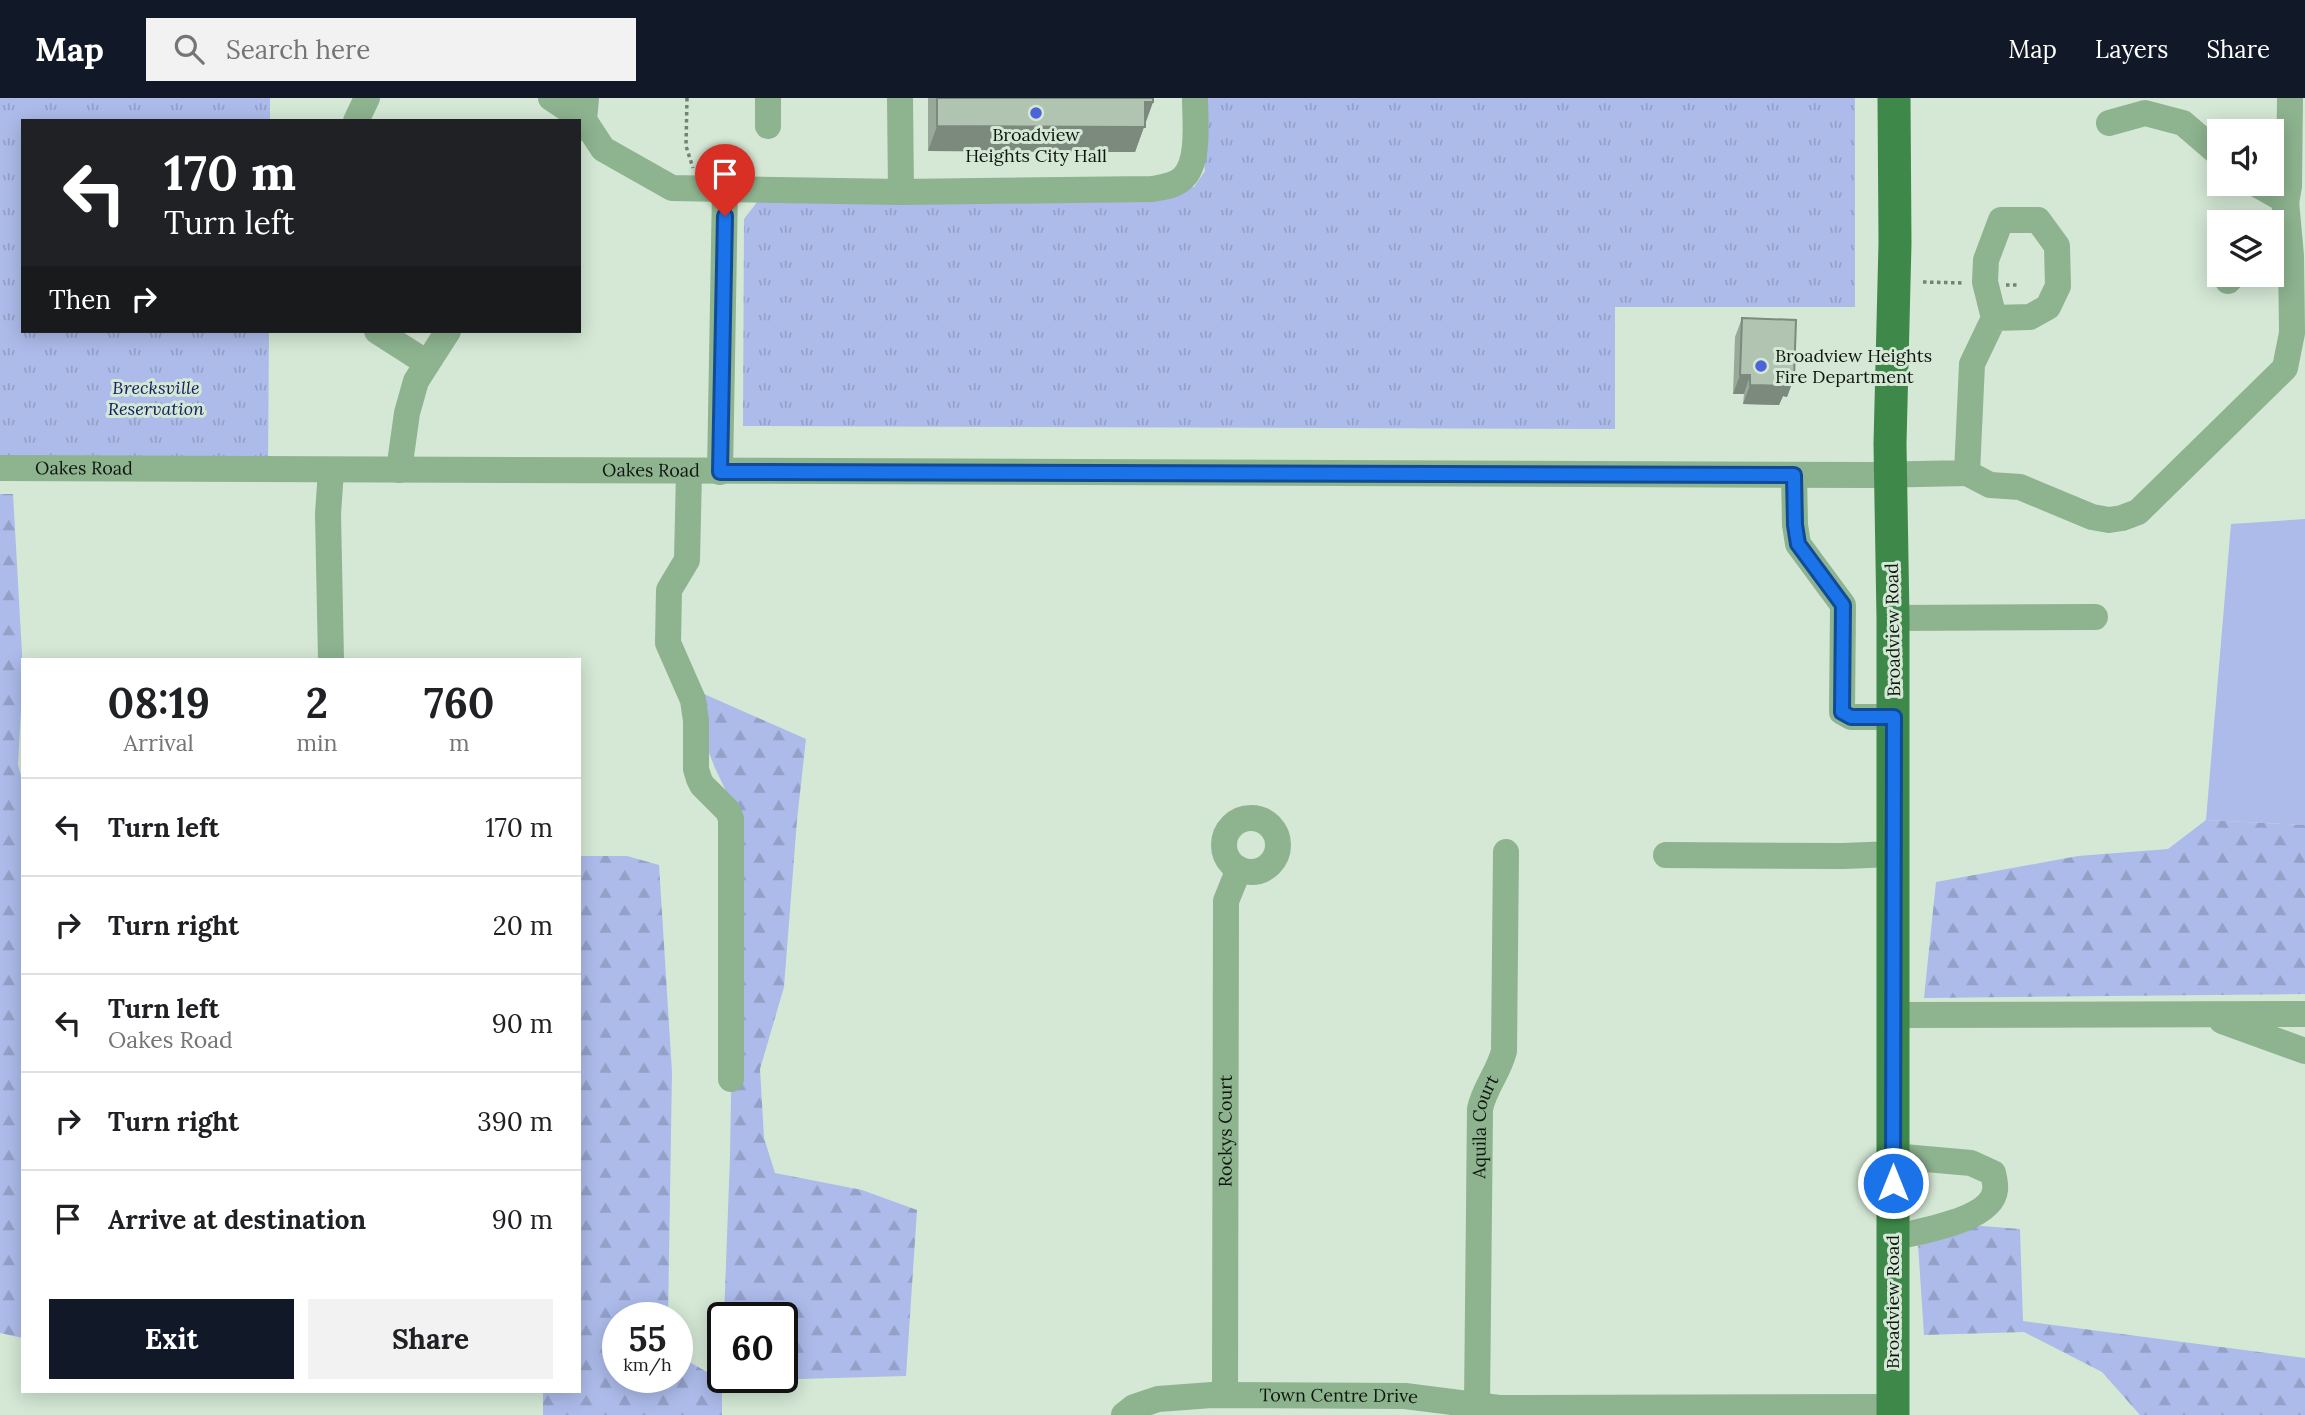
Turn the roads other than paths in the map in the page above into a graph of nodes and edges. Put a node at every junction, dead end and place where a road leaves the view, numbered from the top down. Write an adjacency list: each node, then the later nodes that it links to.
1 (366, 98): 9 (street)
2 (551, 98): 8 (street)
3 (768, 98): 11 (street)
4 (901, 98): 14 (street)
5 (1195, 98): 14 (street)
6 (1894, 98): 29 (main road, Broadview Road)
7 (2290, 98): 16 (street)
8 (583, 115): 13 (street)
9 (357, 119)
10 (2109, 123): 12 (street)
11 (768, 126)
12 (2207, 143)
13 (725, 190): 14 (street); 26 (street)
14 (901, 192)
15 (2277, 196): 16 (street)
16 (2286, 201): 17 (street); 27 (street)
17 (2284, 212)
18 (1994, 318): 18 (street); 27 (street)
19 (380, 333): 21 (street)
20 (447, 333): 21 (street)
21 (427, 363): 24 (street)
22 (0, 468): 23 (street, Oakes Road)
23 (331, 470): 24 (street, Oakes Road); 32 (street)
24 (399, 470): 25 (street, Oakes Road)
25 (689, 472): 26 (street, Oakes Road); 42 (street)
26 (720, 472): 28 (street, Oakes Road)
27 (1967, 473): 29 (street, Oakes Road)
28 (1794, 475): 29 (street, Oakes Road); 33 (street)
29 (1890, 475): 31 (main road, Broadview Road)
30 (2095, 617): 31 (street)
31 (1893, 618): 33 (main road, Broadview Road)
32 (331, 658)
33 (1894, 717): 35 (main road, Broadview Road)
34 (1506, 852): 47 (street, Aquila Court)
35 (1894, 854): 36 (street); 39 (main road, Broadview Road)
36 (1665, 855)
37 (1239, 870): 45 (street, Rockys Court)
38 (2305, 1014): 40 (street)
39 (1893, 1015): 40 (street); 43 (main road, Broadview Road)
40 (2207, 1016): 41 (street)
41 (2305, 1051)
42 (731, 1079)
43 (1892, 1156): 44 (main road, Broadview Road); 44 (street)
44 (1894, 1238): 48 (main road, Broadview Road)
45 (1216, 1402): 46 (street, Town Centre Drive); 49 (street, Town Centre Drive)
46 (1370, 1405): 47 (street, Town Centre Drive)
47 (1477, 1406): 48 (street, Town Centre Drive)
48 (1893, 1411)
49 (1124, 1415)

